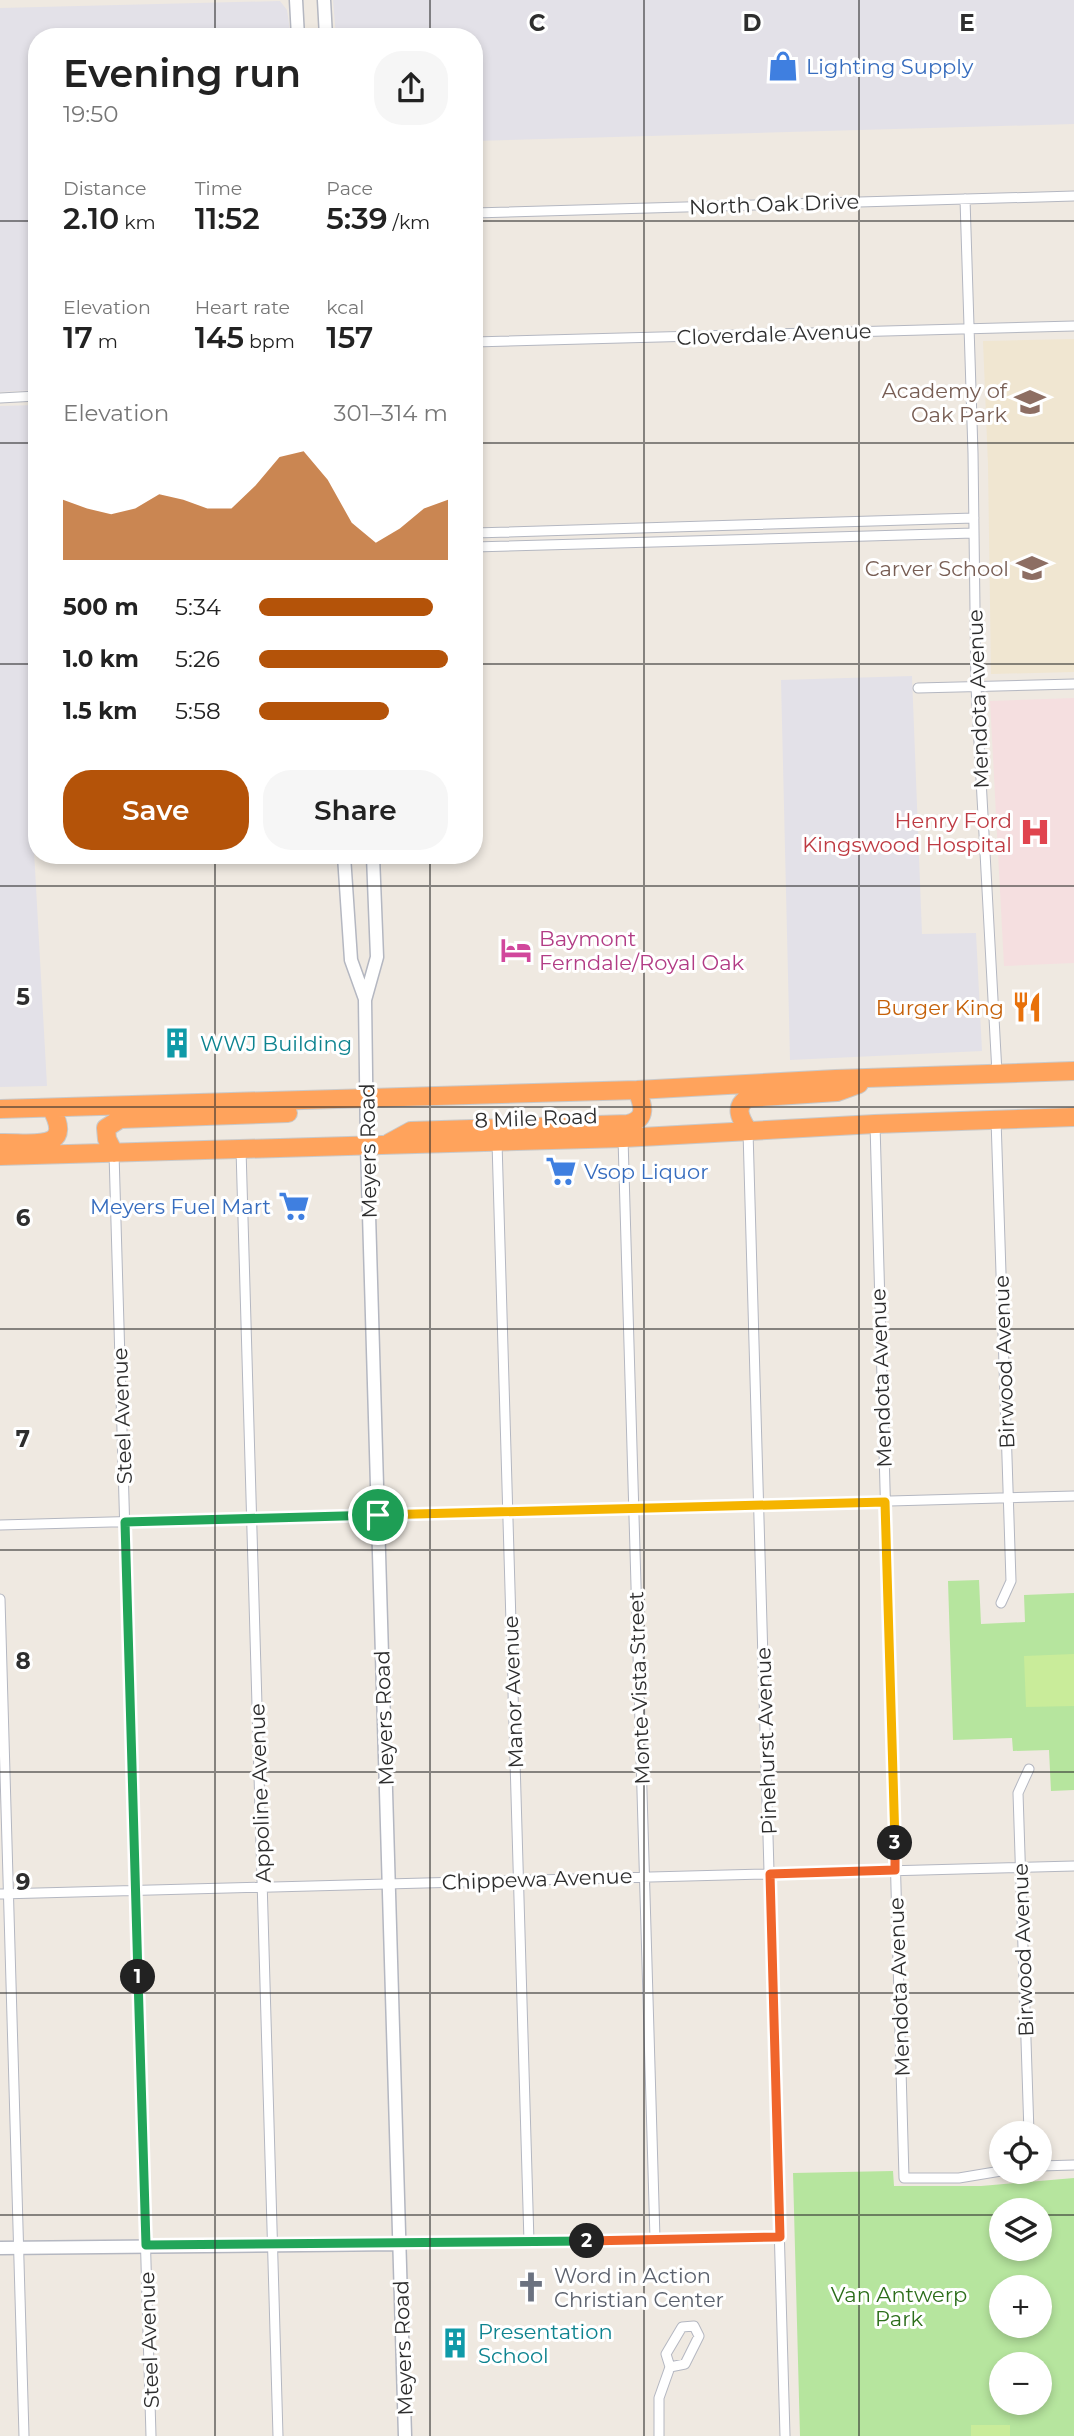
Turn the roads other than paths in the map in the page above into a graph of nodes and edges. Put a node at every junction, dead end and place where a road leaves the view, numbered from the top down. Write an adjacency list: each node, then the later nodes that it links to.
1 (296, 0): 3 (street)
2 (324, 0): 4 (street)
3 (298, 28)
4 (326, 28)
5 (1074, 196): 6 (street, North Oak Drive)
6 (965, 199): 7 (street, North Oak Drive); 9 (street, Mendota Avenue)
7 (483, 213)
8 (1074, 326): 9 (street, Cloverdale Avenue)
9 (969, 328): 10 (street, Cloverdale Avenue); 13 (street, Mendota Avenue)
10 (483, 342)
11 (28, 396): 12 (street)
12 (0, 398)
13 (974, 518): 14 (street); 19 (street, Mendota Avenue)
14 (858, 522): 15 (street); 20 (street)
15 (766, 524): 16 (street); 21 (street)
16 (676, 527): 17 (street); 22 (street)
17 (506, 532): 18 (street); 24 (street)
18 (483, 533)
19 (974, 533): 20 (street); 26 (street, Mendota Avenue)
20 (858, 536): 21 (street)
21 (767, 539): 22 (street)
22 (677, 541): 24 (street)
23 (483, 547): 24 (street)
24 (506, 547)
25 (1074, 684): 26 (street)
26 (976, 687): 27 (street); 32 (street, Mendota Avenue)
27 (918, 688)
28 (345, 864): 30 (street, Meyers Road)
29 (373, 864): 30 (street, Meyers Road)
30 (365, 1000): 35 (street, Meyers Road)
31 (1074, 1071): 32 (highway, 8 Mile Road)
32 (997, 1073): 33 (highway, 8 Mile Road)
33 (879, 1077): 34 (highway, 8 Mile Road); 42 (highway)
34 (637, 1090): 35 (highway, 8 Mile Road); 46 (highway)
35 (367, 1099): 36 (highway, 8 Mile Road); 47 (street, Meyers Road)
36 (346, 1100): 37 (highway, 8 Mile Road); 49 (highway)
37 (51, 1108): 38 (highway, 8 Mile Road); 45 (highway)
38 (0, 1109)
39 (1072, 1116): 40 (highway, 8 Mile Road)
40 (996, 1119): 41 (highway, 8 Mile Road); 52 (street, Birwood Avenue)
41 (875, 1124): 42 (highway, 8 Mile Road); 53 (street, Mendota Avenue)
42 (748, 1131): 43 (highway, 8 Mile Road); 54 (street, Pinehurst Avenue)
43 (623, 1138): 44 (highway, 8 Mile Road); 55 (street, Monte Vista Street)
44 (497, 1142): 46 (highway, 8 Mile Road); 56 (street, Manor Avenue)
45 (0, 1143)
46 (386, 1145): 47 (highway, 8 Mile Road)
47 (367, 1146): 48 (highway, 8 Mile Road); 57 (street, Meyers Road)
48 (241, 1149): 49 (highway, 8 Mile Road); 58 (street, Appoline Avenue)
49 (114, 1153): 50 (highway, 8 Mile Road); 59 (street, Steel Avenue)
50 (0, 1156)
51 (1074, 1496): 52 (street)
52 (1008, 1498): 53 (street); 62 (street, Birwood Avenue)
53 (885, 1502): 54 (street); 66 (street, Mendota Avenue)
54 (760, 1504): 55 (street); 67 (street, Pinehurst Avenue)
55 (633, 1508): 56 (street); 68 (street, Monte Vista Street)
56 (508, 1511): 57 (street); 69 (street, Manor Avenue)
57 (378, 1515): 58 (street); 70 (street, Meyers Road)
58 (252, 1518): 59 (street); 71 (street, Appoline Avenue)
59 (125, 1522): 60 (street); 72 (street, Steel Avenue)
60 (0, 1525)
61 (0, 1599): 73 (street)
62 (1001, 1603)
63 (1029, 1769): 65 (street, Birwood Avenue)
64 (1074, 1866): 65 (street, Chippewa Avenue)
65 (1021, 1867): 66 (street, Chippewa Avenue); 74 (street, Birwood Avenue)
66 (895, 1870): 67 (street, Chippewa Avenue); 77 (street, Mendota Avenue)
67 (770, 1874): 68 (street, Chippewa Avenue); 78 (street, Pinehurst Avenue)
68 (644, 1876): 69 (street, Chippewa Avenue); 79 (street, Monte Vista Street)
69 (519, 1879): 70 (street, Chippewa Avenue); 80 (street, Manor Avenue)
70 (389, 1883): 71 (street, Chippewa Avenue); 82 (street, Meyers Road)
71 (262, 1887): 72 (street, Chippewa Avenue); 81 (street, Appoline Avenue)
72 (136, 1890): 73 (street, Chippewa Avenue); 83 (street, Steel Avenue)
73 (4, 1894): 85 (street)
74 (1029, 2121)
75 (1074, 2165): 76 (street)
76 (1052, 2166)
77 (989, 2174)
78 (780, 2237): 79 (street); 92 (street, Pinehurst Avenue)
79 (655, 2239): 80 (street)
80 (529, 2242): 82 (street)
81 (273, 2244): 82 (street); 83 (street); 89 (street, Appoline Avenue)
82 (400, 2244): 90 (street, Meyers Road)
83 (146, 2245): 85 (street); 88 (street, Steel Avenue)
84 (0, 2248): 85 (street)
85 (19, 2248): 87 (street)
86 (670, 2367): 86 (street); 91 (street)
87 (24, 2436)
88 (151, 2436)
89 (278, 2436)
90 (405, 2436)
91 (659, 2436)
92 (785, 2436)

